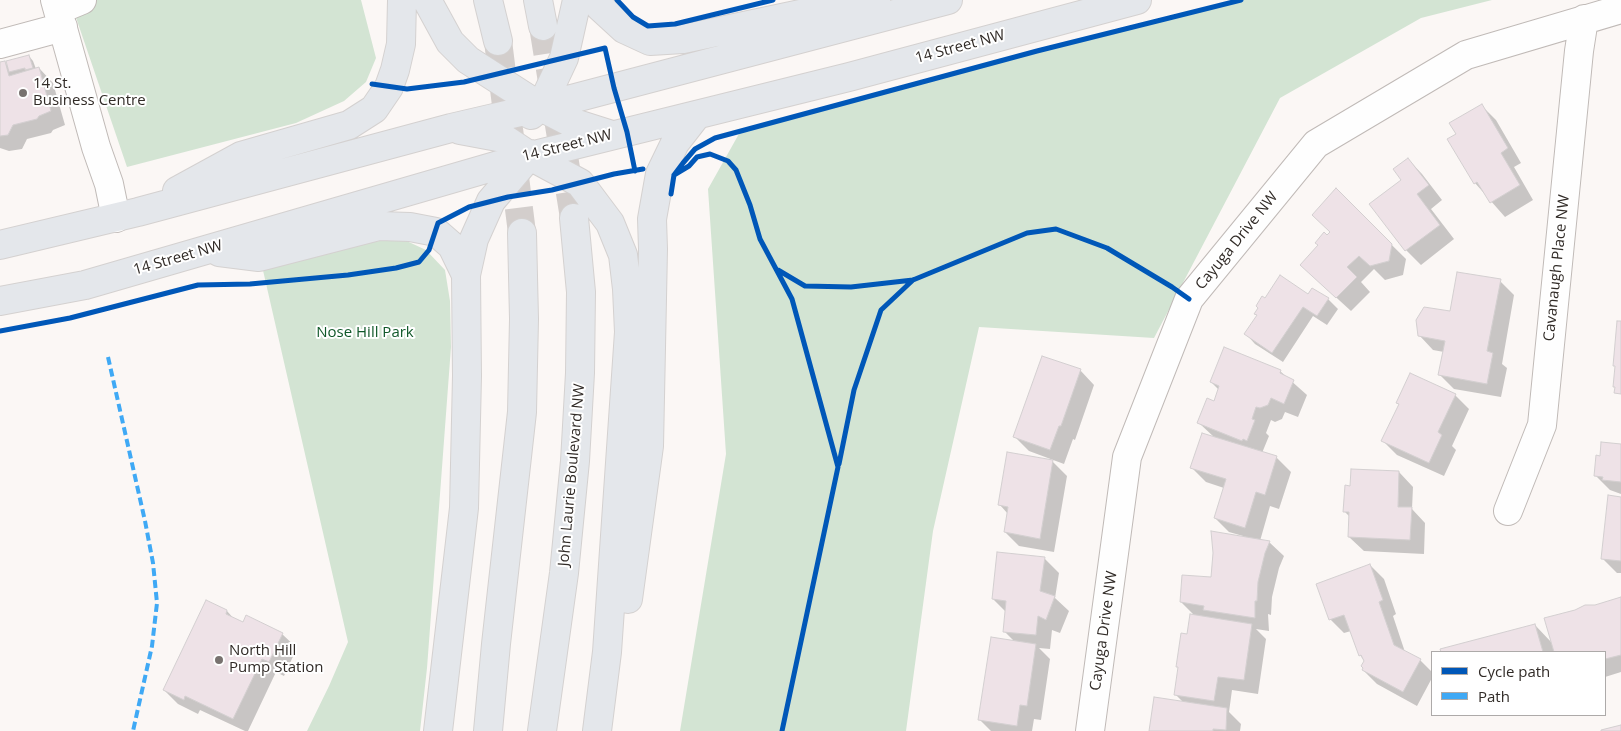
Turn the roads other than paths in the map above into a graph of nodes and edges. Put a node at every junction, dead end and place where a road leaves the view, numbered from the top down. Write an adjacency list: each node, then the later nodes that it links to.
1 (402, 0): 25 (main road)
2 (427, 0): 17 (main road)
3 (488, 0): 14 (main road)
4 (538, 0): 13 (main road)
5 (577, 0): 17 (main road)
6 (596, 0): 7 (main road)
7 (876, 0)
8 (948, 0): 16 (main road)
9 (1137, 0): 18 (main road, 14 Street NW)
10 (65, 9): 15 (street); 25 (street)
11 (1621, 9): 12 (street, Cayuga Drive NW)
12 (1584, 19): 32 (street, Cavanaugh Place NW); 38 (street, Cayuga Drive NW)
13 (543, 26)
14 (498, 41)
15 (0, 44)
16 (599, 92): 17 (main road); 19 (main road)
17 (541, 107): 19 (main road); 20 (main road); 22 (main road)
18 (696, 116): 21 (main road, 14 Street NW); 33 (main road)
19 (568, 120): 21 (main road); 23 (main road)
20 (451, 128): 22 (main road); 25 (main road)
21 (612, 135): 23 (main road, 14 Street NW)
22 (503, 138): 23 (main road); 24 (main road)
23 (530, 156): 24 (main road, 14 Street NW); 30 (main road); 33 (main road)
24 (461, 175): 29 (main road, 14 Street NW)
25 (127, 215): 28 (main road)
26 (574, 218): 36 (main road, John Laurie Boulevard NW)
27 (522, 233): 35 (main road)
28 (0, 244)
29 (207, 250): 30 (main road); 31 (main road, 14 Street NW)
30 (466, 276): 34 (main road)
31 (0, 301)
32 (1508, 511)
33 (607, 652): 37 (main road)
34 (438, 731)
35 (488, 731)
36 (542, 731)
37 (597, 731)
38 (1090, 731)

